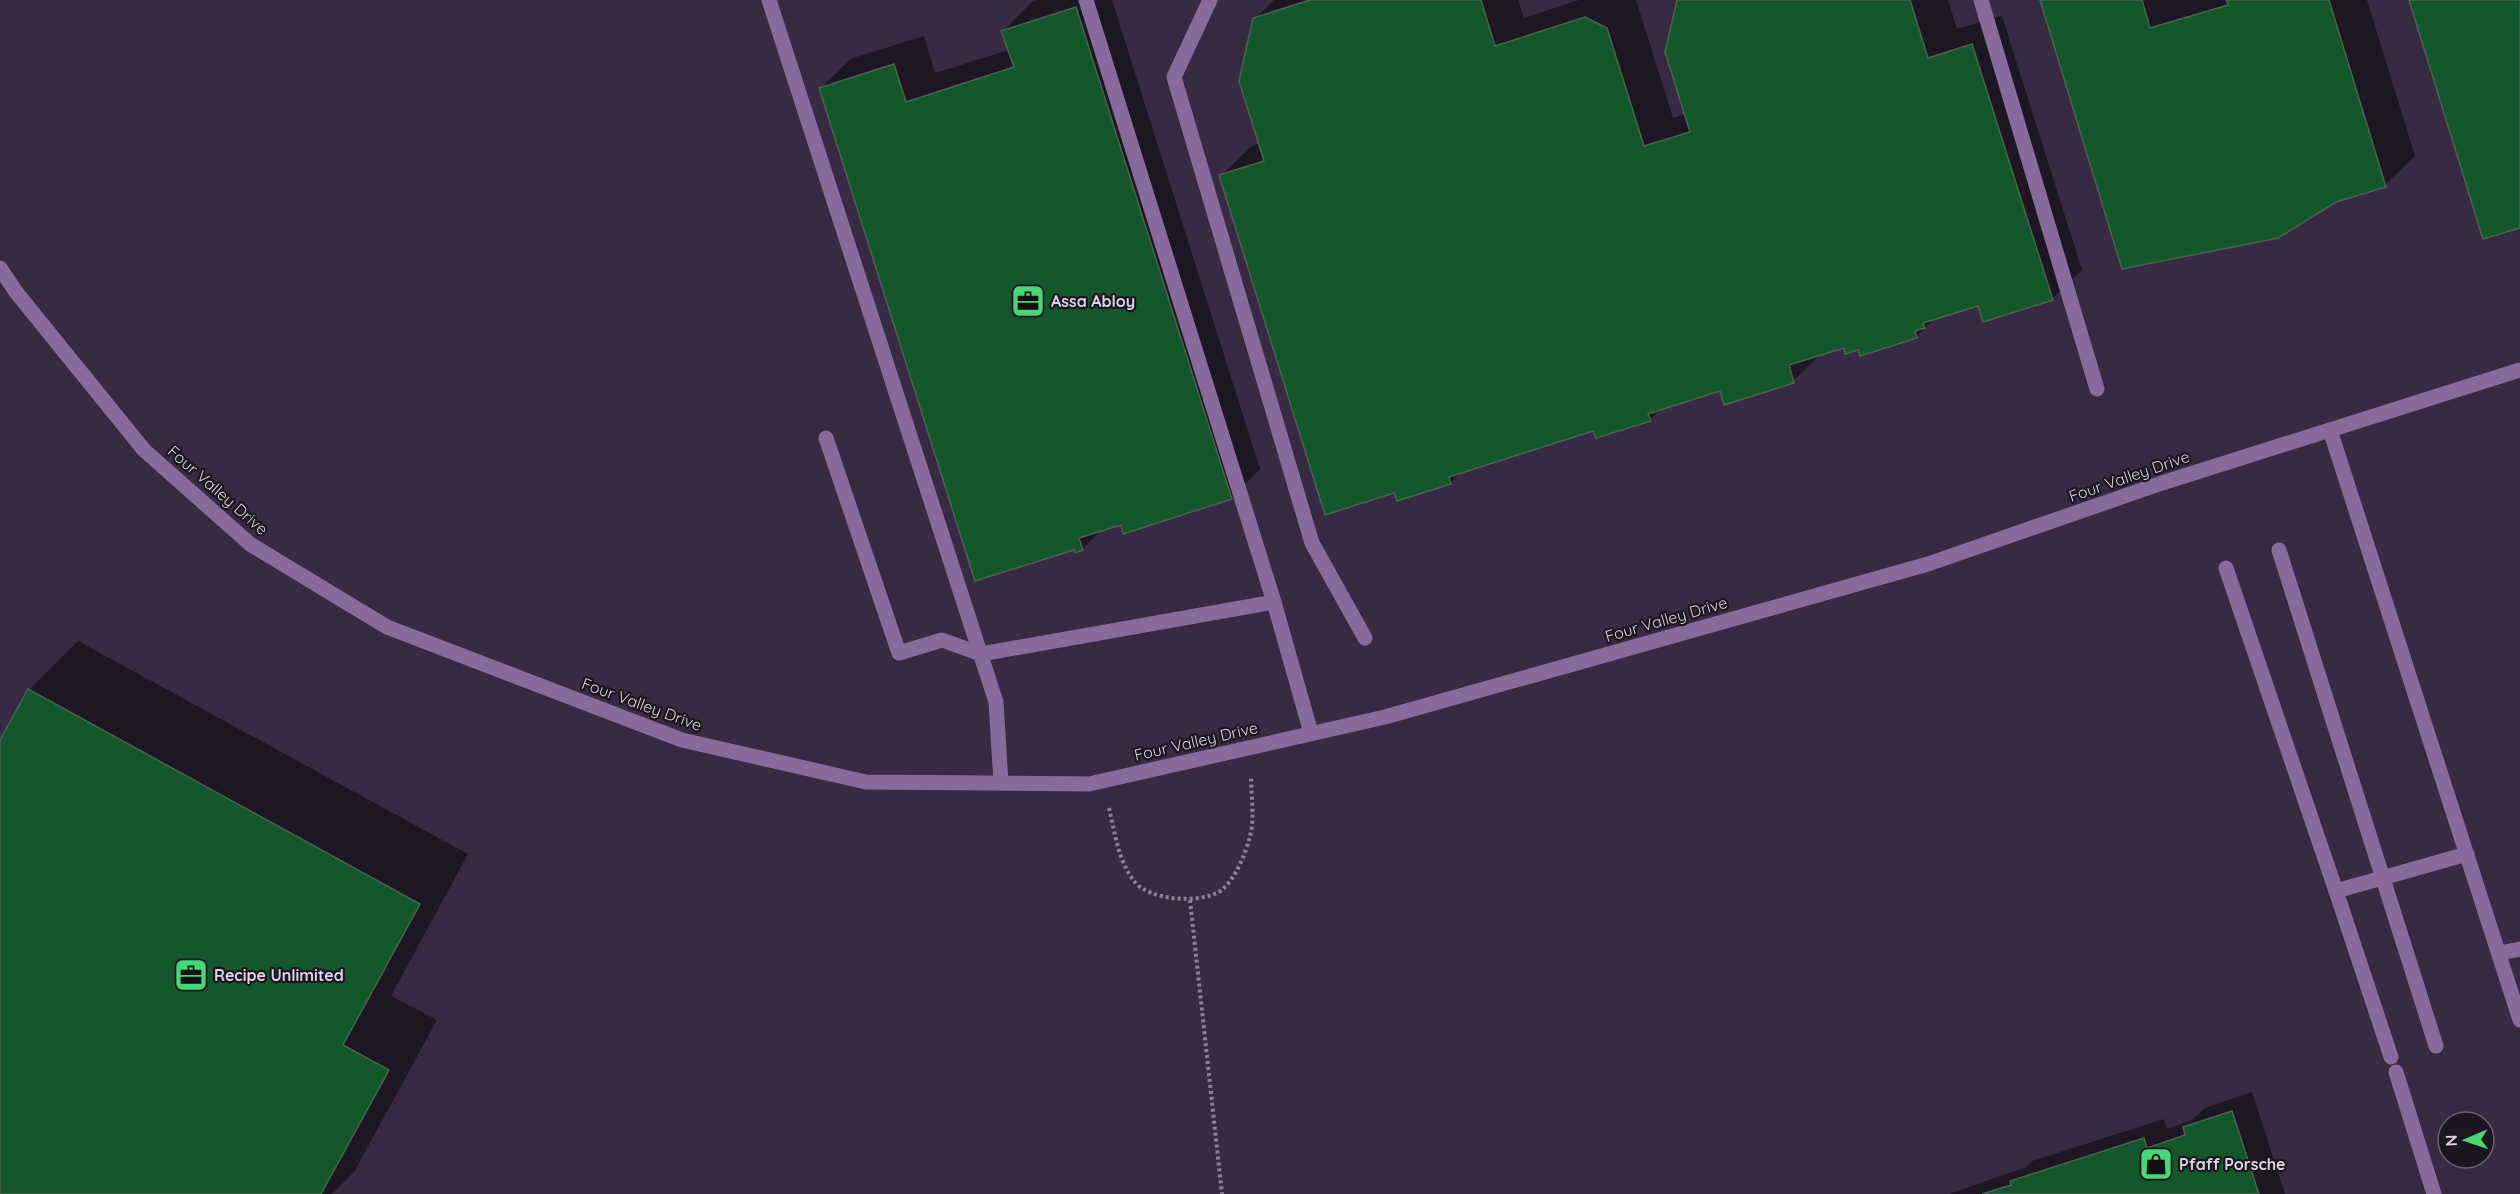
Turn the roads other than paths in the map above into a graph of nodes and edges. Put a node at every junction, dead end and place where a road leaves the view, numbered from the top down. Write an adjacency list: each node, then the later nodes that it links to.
1 (769, 0): 14 (street)
2 (1086, 0): 12 (street)
3 (1210, 0): 13 (street)
4 (1981, 0): 7 (street)
5 (0, 268): 16 (street, Four Valley Drive)
6 (2520, 370): 8 (street, Four Valley Drive)
7 (2097, 389)
8 (2330, 430): 15 (street, Four Valley Drive); 17 (street)
9 (826, 438): 14 (street)
10 (2279, 550): 18 (street)
11 (2226, 568): 19 (street)
12 (1274, 602): 14 (street); 15 (street)
13 (1365, 638)
14 (981, 654): 16 (street)
15 (1311, 733): 16 (street, Four Valley Drive)
16 (1001, 783)
17 (2467, 854): 18 (street); 21 (street)
18 (2383, 878): 19 (street); 23 (street)
19 (2336, 891): 24 (street)
20 (2520, 949): 21 (street)
21 (2499, 953): 22 (street)
22 (2520, 1020)
23 (2436, 1046)
24 (2391, 1057)
25 (2396, 1072): 26 (street)
26 (2434, 1194)

